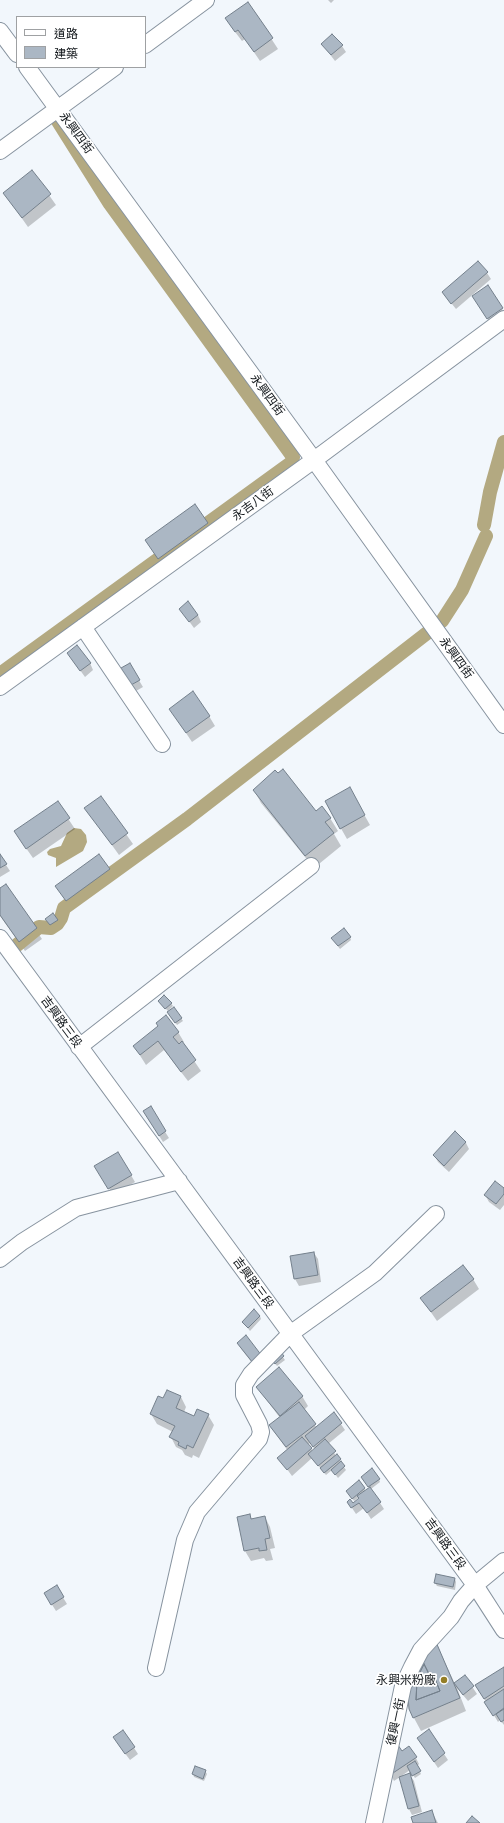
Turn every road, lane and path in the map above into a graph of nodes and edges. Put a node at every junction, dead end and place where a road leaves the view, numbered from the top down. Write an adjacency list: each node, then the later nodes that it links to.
1 (206, 0): 3 (street)
2 (0, 31): 4 (street)
3 (146, 44)
4 (16, 53)
5 (28, 68): 7 (street, 永興四街)
6 (114, 68): 7 (street)
7 (58, 109): 8 (street); 10 (street, 永興四街)
8 (0, 151)
9 (504, 319): 10 (street, 永吉八街)
10 (314, 460): 11 (street, 永吉八街); 13 (street, 永興四街)
11 (82, 627): 12 (street, 永吉八街); 14 (street)
12 (0, 687)
13 (504, 725)
14 (162, 744)
15 (311, 866): 17 (street)
16 (0, 938): 17 (street, 吉興路三段)
17 (79, 1047): 18 (street, 吉興路三段)
18 (179, 1181): 20 (street); 21 (street, 吉興路三段)
19 (436, 1214): 21 (street)
20 (0, 1259)
21 (290, 1334): 23 (street, 吉興路三段); 25 (street)
22 (504, 1561): 23 (street, 復興一街)
23 (475, 1585): 24 (street, 吉興路三段); 26 (street, 復興一街)
24 (504, 1630)
25 (156, 1668)
26 (374, 1823)

